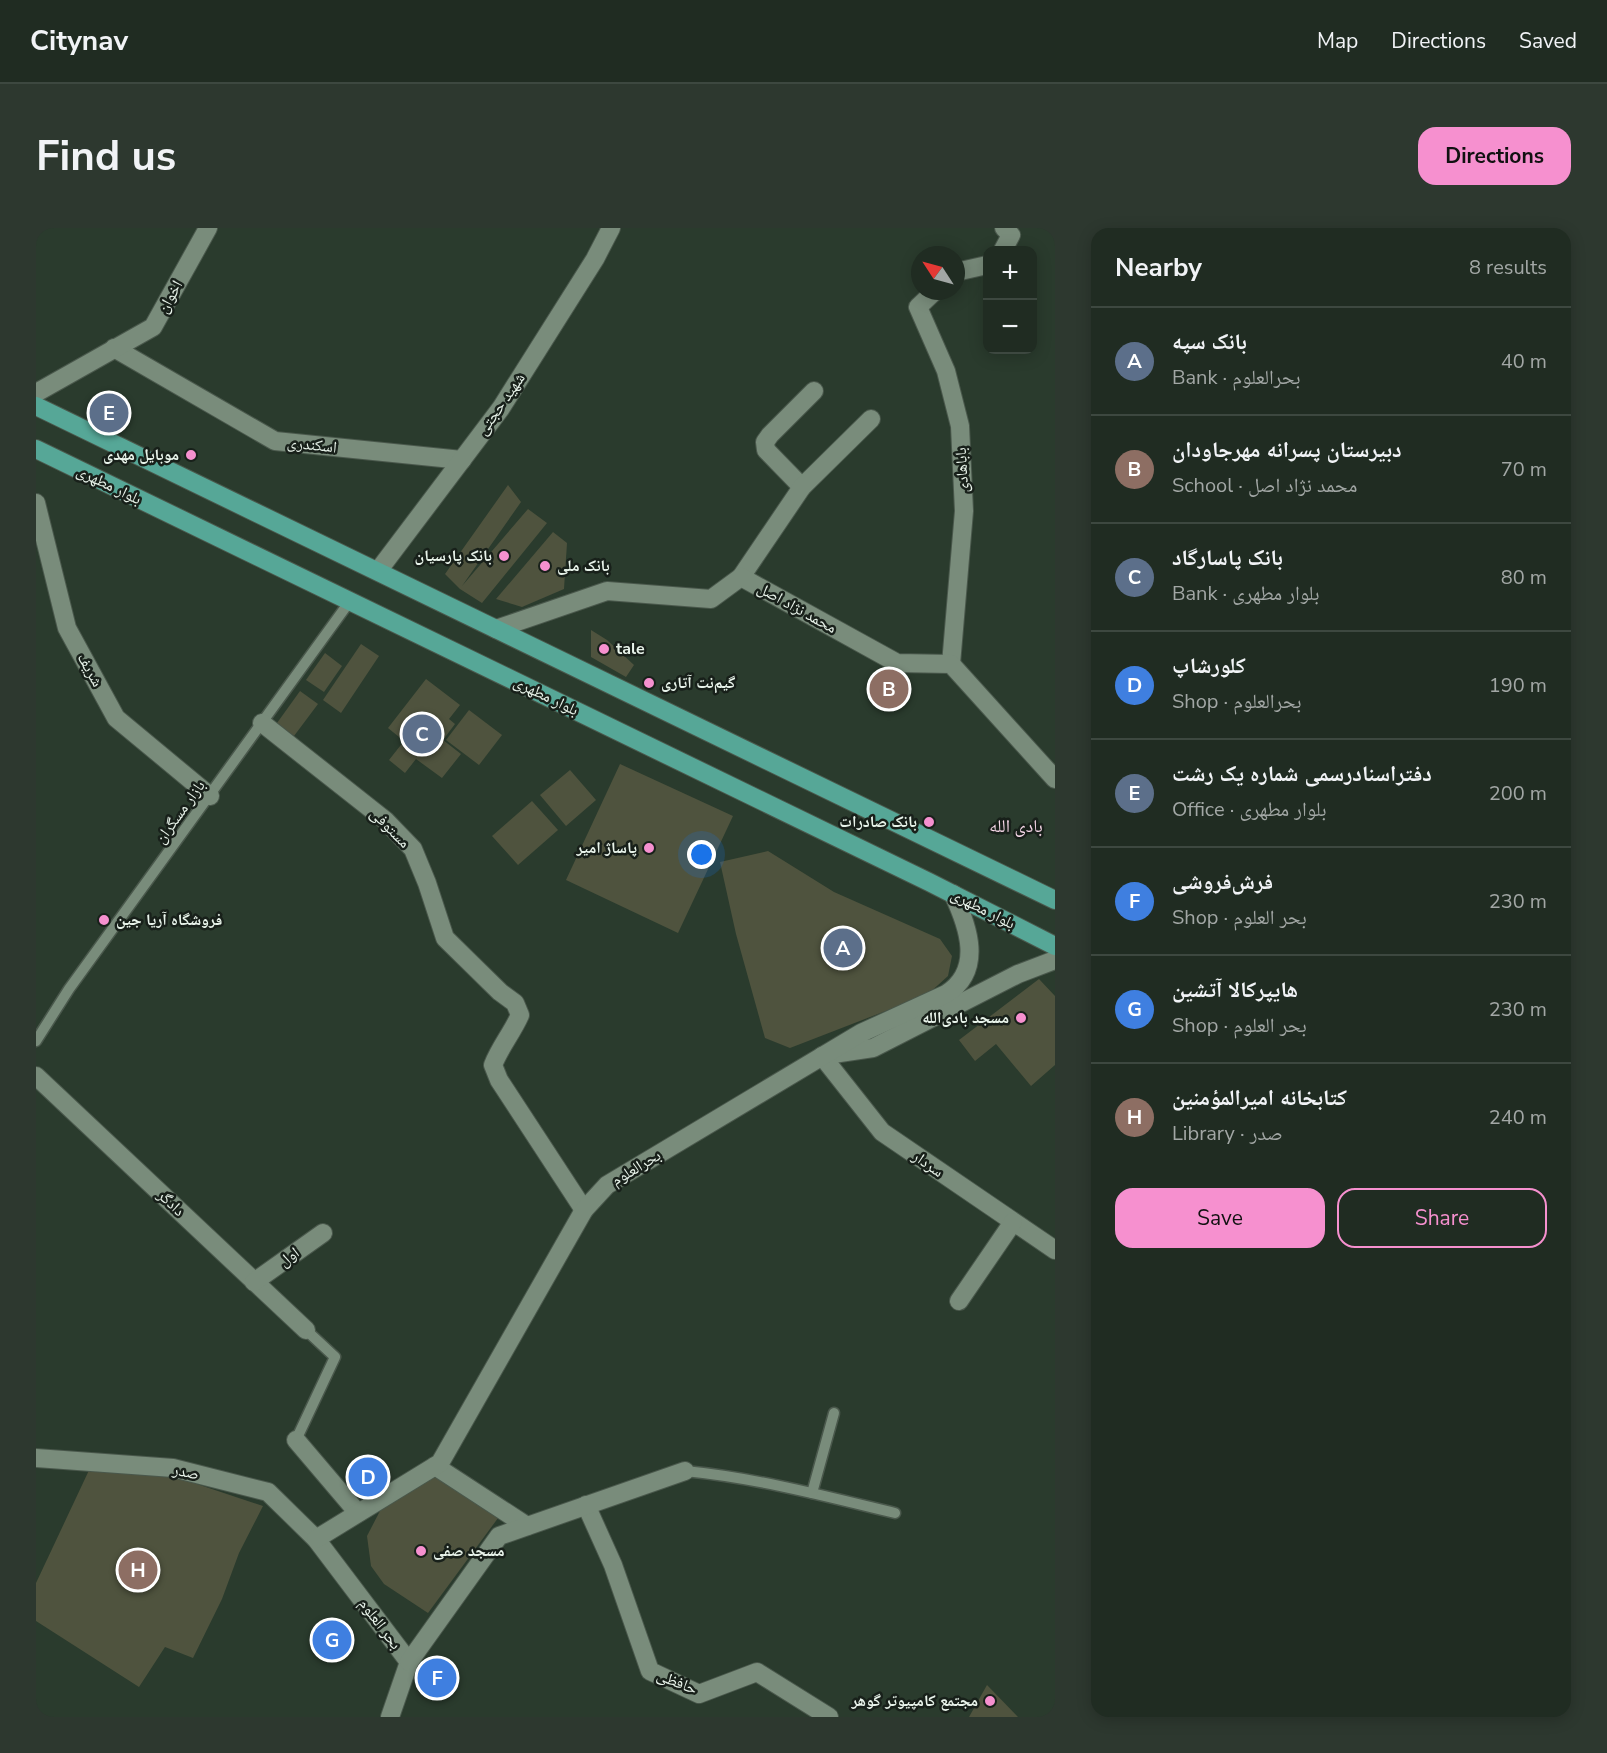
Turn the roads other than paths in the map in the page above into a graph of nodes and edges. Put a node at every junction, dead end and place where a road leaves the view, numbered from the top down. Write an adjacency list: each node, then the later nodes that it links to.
1 (208, 228): 8 (street, اخوان)
2 (611, 228): 14 (street, شهید حجتی)
3 (1004, 228): 4 (street)
4 (1005, 246)
5 (983, 266): 6 (street)
6 (965, 270)
7 (925, 300): 21 (street, باباهادی)
8 (114, 348): 10 (street, اخوان); 14 (street, اسکندری)
9 (814, 391): 15 (street)
10 (36, 393)
11 (36, 406): 17 (main road)
12 (871, 418): 15 (street)
13 (36, 449): 19 (main road, بلوار مطهری)
14 (462, 460): 17 (street, شهید حجتی)
15 (802, 487): 18 (street)
16 (36, 503): 24 (street, شریف)
17 (378, 571): 20 (main road)
18 (741, 577): 20 (street, محمد نژاد اصل); 21 (street, محمد نژاد اصل)
19 (350, 602): 22 (lane, بازار مسگران); 25 (main road, بلوار مطهری)
20 (496, 628): 26 (main road)
21 (951, 664): 23 (street)
22 (262, 723): 24 (lane, بازار مسگران); 32 (street, مستوفی)
23 (1055, 779)
24 (210, 796): 29 (lane, بازار مسگران)
25 (953, 894): 27 (main road, بلوار مطهری); 30 (street, بحرالعلوم)
26 (1055, 900)
27 (1051, 941)
28 (1055, 960): 30 (street)
29 (36, 1041)
30 (822, 1056): 32 (street, بحرالعلوم); 33 (street, سردار)
31 (36, 1076): 36 (street, دادگر)
32 (584, 1210): 42 (street, بحرالعلوم)
33 (1012, 1222): 35 (street, سردار); 37 (street)
34 (323, 1233): 36 (street, اول)
35 (1055, 1250)
36 (254, 1282): 38 (street, دادگر)
37 (959, 1301)
38 (306, 1330): 40 (lane)
39 (834, 1413): 44 (lane)
40 (296, 1440): 46 (street)
41 (36, 1458): 49 (street, صدر)
42 (435, 1466): 46 (street, بحرالعلوم); 48 (street)
43 (685, 1472): 44 (lane); 45 (street)
44 (812, 1493): 47 (lane)
45 (586, 1505): 48 (street); 52 (street, حافظی)
46 (358, 1513): 49 (street, بحرالعلوم)
47 (895, 1514)
48 (527, 1526): 50 (street)
49 (316, 1539): 50 (street, بحر العلوم)
50 (409, 1662): 51 (street, بحر العلوم)
51 (390, 1717)
52 (829, 1717)

